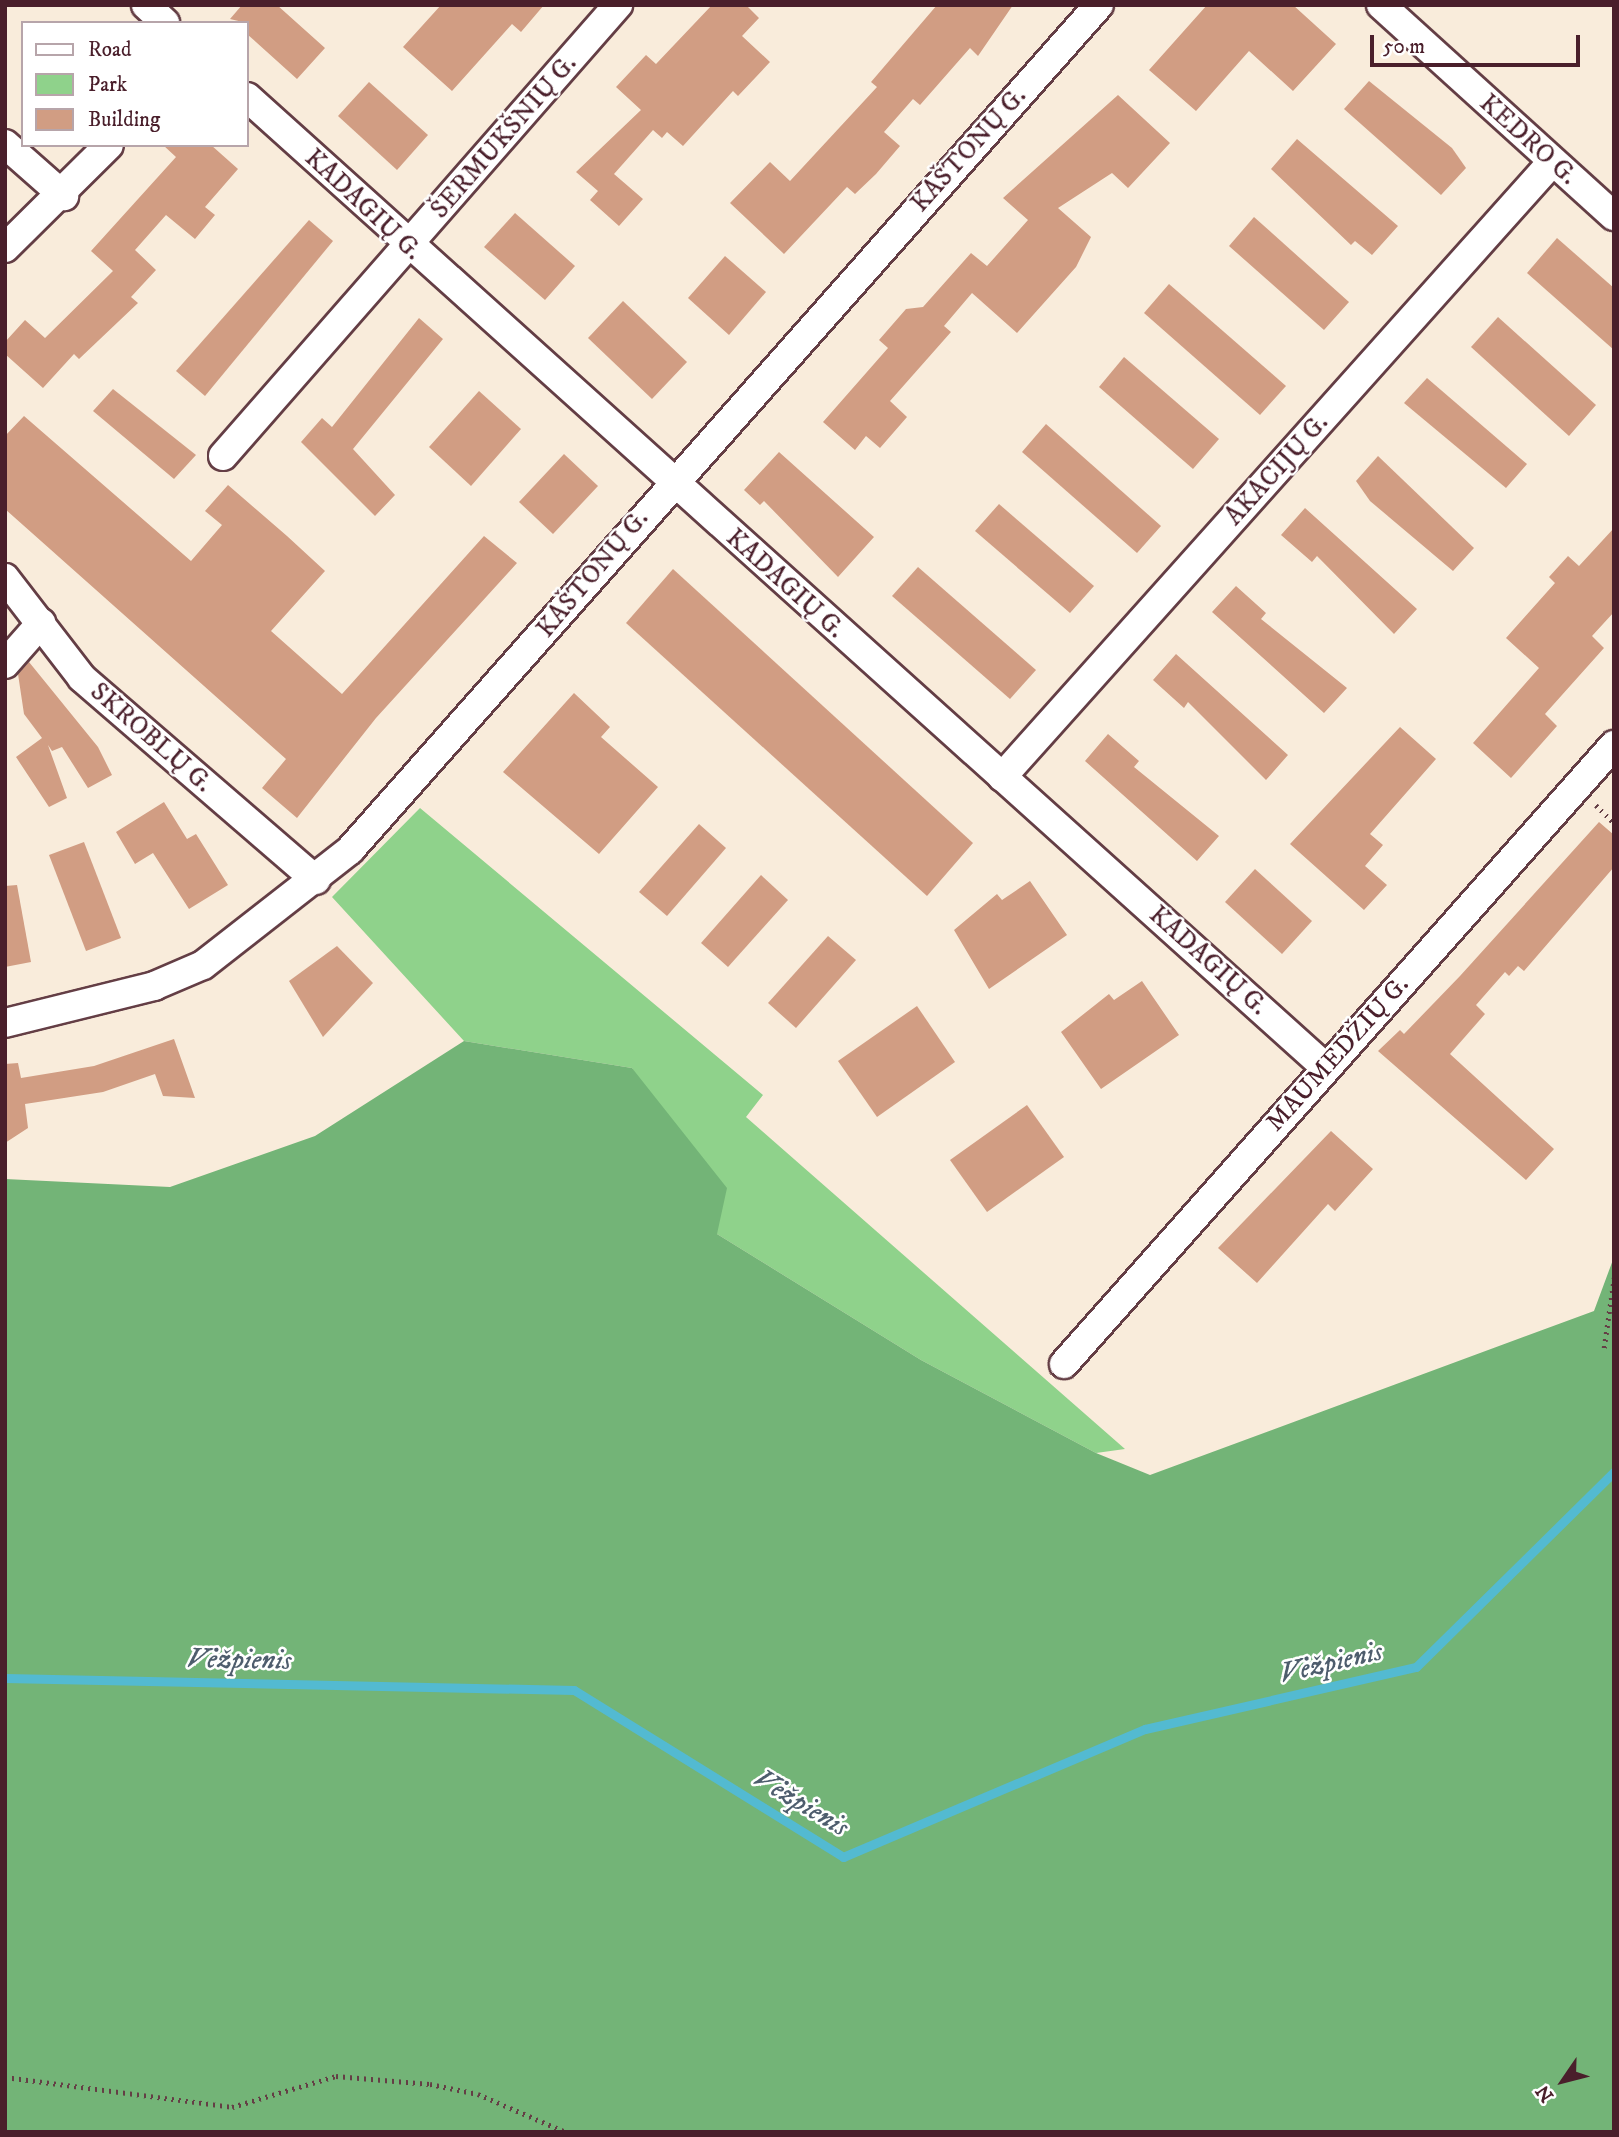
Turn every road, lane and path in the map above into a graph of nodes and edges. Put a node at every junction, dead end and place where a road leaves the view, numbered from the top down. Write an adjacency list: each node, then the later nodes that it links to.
1 (146, 5): 5 (street)
2 (618, 5): 13 (street, ŠERMUKŠNIŲ G.)
3 (1099, 5): 15 (street, KAŠTONŲ G.)
4 (1381, 5): 9 (street, KEDRO G.)
5 (163, 21)
6 (248, 98): 13 (street, KADAGIŲ G.)
7 (5, 144): 10 (street)
8 (107, 147): 10 (street)
9 (1552, 162): 11 (street, KEDRO G.); 20 (street, AKACIJŲ G.)
10 (64, 196): 12 (street)
11 (1614, 216)
12 (5, 248)
13 (408, 248): 14 (street, ŠERMUKŠNIŲ G.); 15 (street, KADAGIŲ G.)
14 (223, 456)
15 (670, 482): 20 (street, KADAGIŲ G.); 21 (street, KAŠTONŲ G.)
16 (5, 578): 17 (street, SKROBLŲ G.)
17 (41, 624): 18 (street); 21 (street, SKROBLŲ G.)
18 (5, 663)
19 (1614, 745): 23 (street, MAUMEDŽIŲ G.)
20 (1002, 777): 23 (street, KADAGIŲ G.)
21 (316, 880): 22 (street, KAŠTONŲ G.)
22 (5, 1023)
23 (1325, 1067): 26 (street, MAUMEDŽIŲ G.)
24 (1614, 1278): 25 (path)
25 (1604, 1348)
26 (1064, 1364)
27 (5, 2077): 28 (path)
28 (566, 2132)

